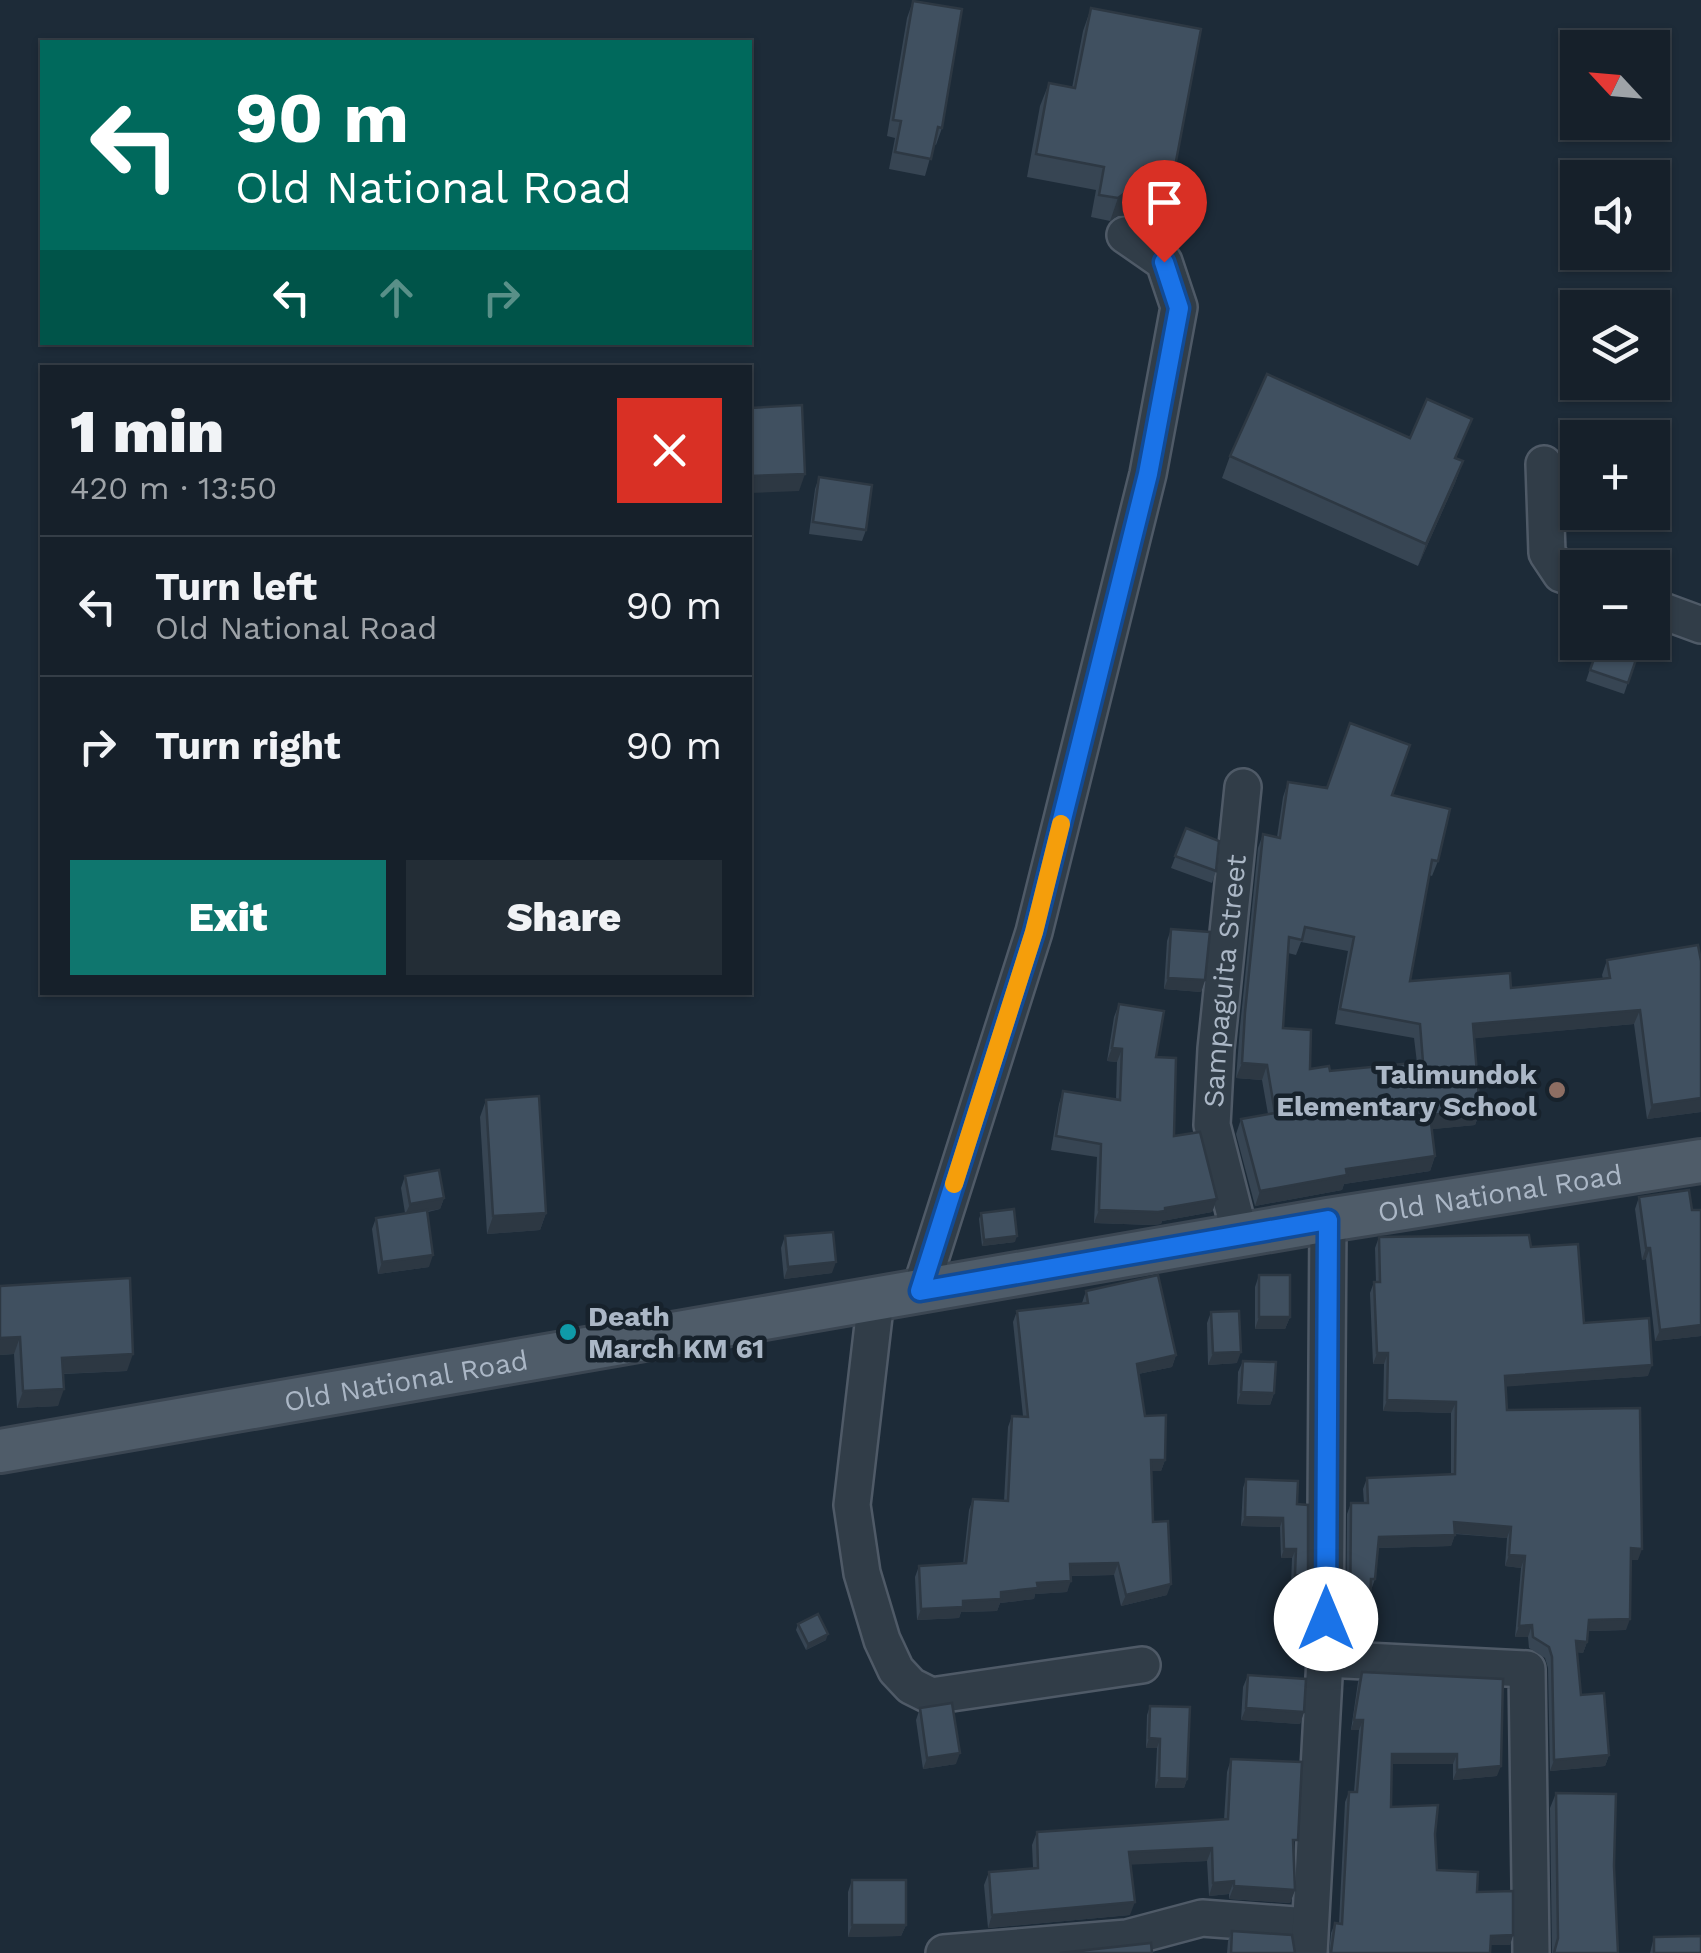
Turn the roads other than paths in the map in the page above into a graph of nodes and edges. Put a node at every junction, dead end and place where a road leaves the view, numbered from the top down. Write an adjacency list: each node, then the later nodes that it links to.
1 (1124, 236): 10 (street)
2 (1544, 464): 3 (street)
3 (1560, 572)
4 (1670, 614): 5 (street)
5 (1701, 625)
6 (1243, 787): 9 (street, Sampaguita Street)
7 (1701, 1161): 8 (main road, Old National Road)
8 (1328, 1220): 9 (main road, Old National Road); 13 (street)
9 (1240, 1235): 10 (main road, Old National Road)
10 (920, 1291): 11 (main road, Old National Road)
11 (876, 1298): 12 (main road, Old National Road); 14 (street)
12 (0, 1452)
13 (1325, 1659): 15 (street); 18 (street)
14 (1142, 1665)
15 (1309, 1939): 16 (street)
16 (1172, 1940): 17 (street)
17 (944, 1952)
18 (1531, 1953)

